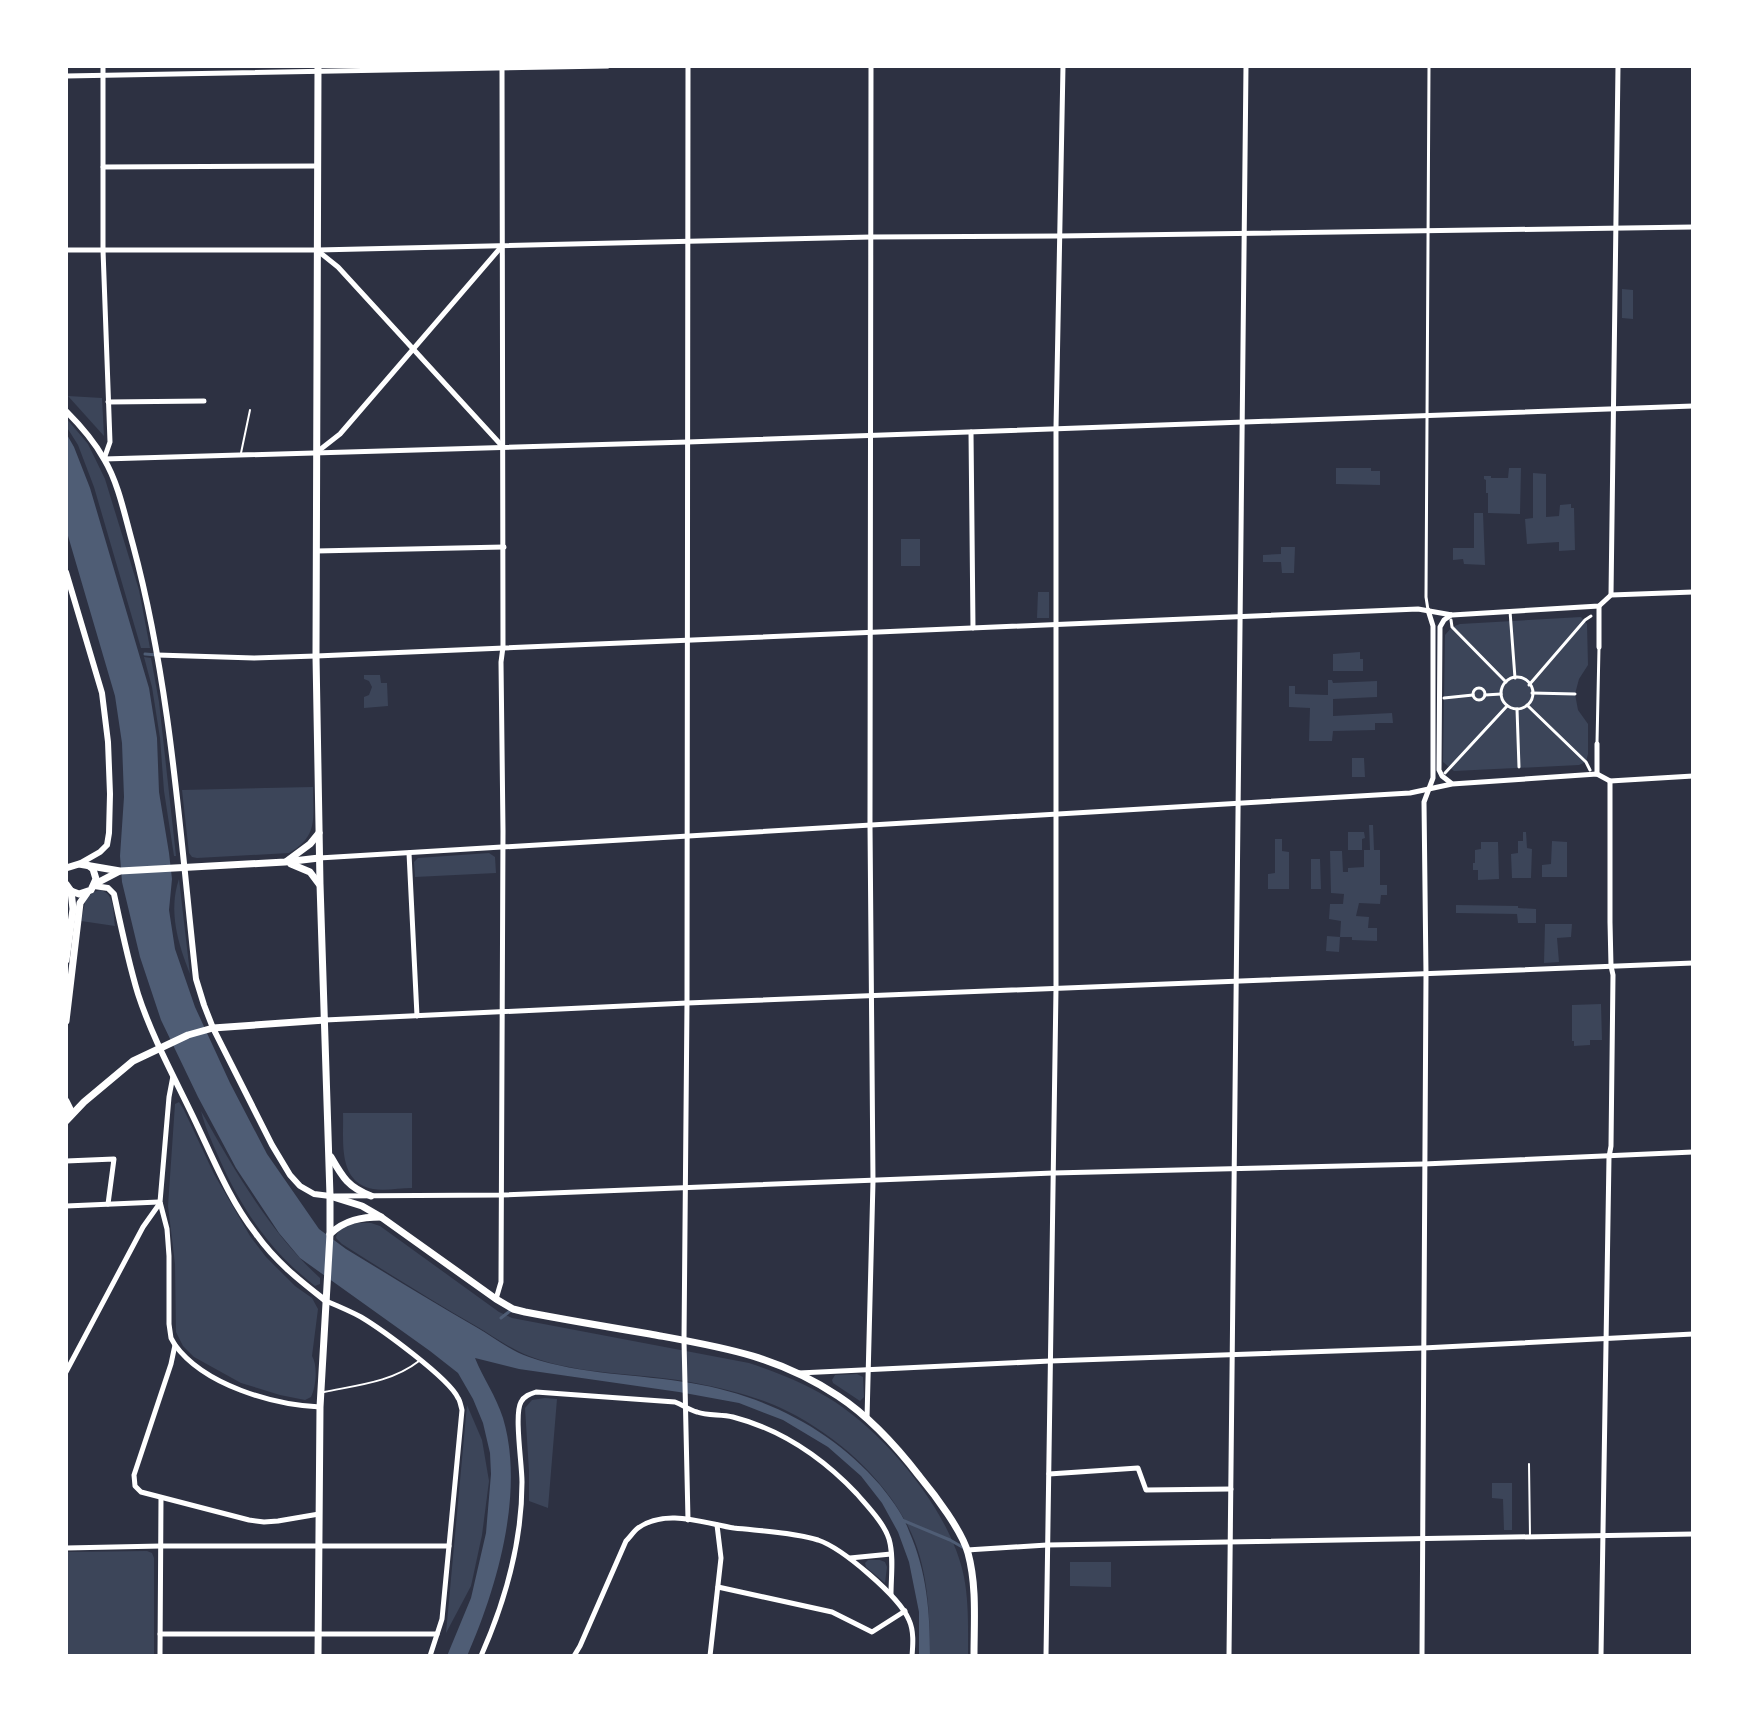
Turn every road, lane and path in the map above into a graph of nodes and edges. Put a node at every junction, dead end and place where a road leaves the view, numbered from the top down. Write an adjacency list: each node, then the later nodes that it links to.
1 (103, 66): 13 (street)
2 (567, 66): 3 (street); 10 (street)
3 (608, 66)
4 (688, 66): 22 (street)
5 (871, 66): 21 (street)
6 (1063, 66): 20 (street)
7 (1246, 66): 19 (street)
8 (1429, 66): 18 (street)
9 (1618, 66): 17 (street)
10 (502, 67): 11 (street); 23 (street)
11 (318, 69): 13 (street); 14 (main road)
12 (66, 76): 13 (street)
13 (103, 76): 15 (street)
14 (318, 166): 15 (street); 26 (main road)
15 (103, 167): 25 (street)
16 (1693, 227): 17 (street)
17 (1615, 229): 18 (street); 32 (street)
18 (1429, 230): 19 (street); 34 (street)
19 (1244, 233): 20 (street); 35 (street)
20 (1059, 236): 21 (street); 36 (street)
21 (871, 237): 22 (street); 38 (street)
22 (688, 242): 23 (street); 39 (street)
23 (502, 246): 26 (street); 27 (street); 40 (street)
24 (66, 250): 25 (street)
25 (103, 250): 26 (street); 29 (street)
26 (318, 250): 27 (street); 41 (main road)
27 (414, 348): 40 (street); 41 (street)
28 (204, 401): 29 (street)
29 (108, 402): 43 (street)
30 (1693, 406): 32 (street)
31 (250, 410): 42 (lane)
32 (1614, 410): 34 (street); 48 (street)
33 (66, 411): 43 (street)
34 (1427, 415): 35 (street); 50 (street)
35 (1243, 422): 36 (street); 53 (street)
36 (1056, 428): 37 (street); 55 (street)
37 (971, 432): 38 (street); 56 (street)
38 (871, 436): 39 (street); 57 (street)
39 (688, 442): 40 (street); 58 (street)
40 (503, 447): 41 (street); 44 (street)
41 (317, 452): 42 (street); 45 (main road)
42 (241, 455): 43 (street)
43 (104, 459): 61 (street)
44 (504, 547): 45 (street); 59 (street)
45 (316, 551): 62 (main road)
46 (66, 572): 95 (street)
47 (1693, 592): 48 (street)
48 (1611, 595): 49 (street)
49 (1599, 606): 51 (street); 60 (street)
50 (1428, 610): 53 (street); 54 (street); 83 (street)
51 (1510, 611): 54 (street); 63 (street)
52 (1591, 616): 65 (street)
53 (1240, 617): 55 (street); 84 (street)
54 (1451, 618): 64 (street); 82 (street)
55 (1056, 624): 56 (street); 85 (street)
56 (973, 628): 57 (street)
57 (871, 633): 58 (street); 86 (street)
58 (688, 640): 59 (street); 88 (street)
59 (503, 647): 62 (street); 89 (street)
60 (1599, 647): 75 (street)
61 (157, 655): 62 (street); 94 (street)
62 (316, 656): 87 (main road)
63 (1515, 678): 64 (street); 65 (street)
64 (1506, 682): 67 (street)
65 (1529, 685): 66 (street)
66 (1532, 693): 68 (street); 72 (street)
67 (1501, 694): 70 (street); 73 (street)
68 (1575, 694)
69 (1473, 695): 70 (street); 70 (street); 71 (street)
70 (1485, 695)
71 (1444, 698)
72 (1527, 705): 74 (street); 77 (street)
73 (1507, 706): 74 (street); 78 (street)
74 (1517, 709): 76 (street)
75 (1597, 744): 79 (street)
76 (1519, 767)
77 (1590, 770)
78 (1445, 773)
79 (1597, 774): 81 (street); 82 (street)
80 (1693, 776): 81 (street)
81 (1610, 781): 103 (street)
82 (1452, 784): 83 (street)
83 (1430, 789): 84 (street); 104 (street)
84 (1239, 804): 85 (street); 105 (street)
85 (1055, 813): 86 (street); 106 (street)
86 (870, 825): 88 (street); 107 (street)
87 (319, 833): 91 (main road); 92 (main road)
88 (686, 836): 89 (street); 108 (street)
89 (502, 848): 90 (street); 109 (street)
90 (409, 853): 91 (street); 110 (street)
91 (319, 858): 92 (main road); 97 (main road)
92 (285, 862): 94 (main road); 97 (main road)
93 (89, 866): 95 (main road); 96 (main road); 98 (main road)
94 (184, 867): 96 (main road); 113 (street)
95 (71, 868)
96 (120, 871): 98 (main road)
97 (320, 884): 111 (main road)
98 (95, 885): 100 (main road); 114 (street)
99 (68, 887): 100 (main road); 101 (main road)
100 (87, 893): 112 (main road)
101 (66, 960)
102 (1693, 963): 103 (street)
103 (1611, 966): 104 (street); 120 (street)
104 (1426, 975): 105 (street); 122 (street)
105 (1237, 981): 106 (street); 123 (street)
106 (1056, 989): 107 (street); 124 (street)
107 (871, 997): 108 (street); 125 (street)
108 (687, 1003): 109 (street); 126 (street)
109 (501, 1013): 110 (street); 127 (street)
110 (417, 1016): 111 (street)
111 (325, 1020): 113 (main road); 119 (main road)
112 (66, 1021)
113 (210, 1028): 114 (main road); 128 (street)
114 (160, 1047): 115 (street); 117 (main road)
115 (174, 1075): 130 (street); 136 (street)
116 (66, 1101): 117 (main road)
117 (67, 1120)
118 (1693, 1152): 120 (street)
119 (329, 1155): 128 (main road); 129 (main road)
120 (1609, 1157): 122 (street); 138 (street)
121 (66, 1161): 131 (street)
122 (1424, 1164): 123 (street); 141 (street)
123 (1236, 1167): 124 (street); 142 (street)
124 (1053, 1173): 125 (street); 144 (street)
125 (873, 1181): 126 (street); 145 (street)
126 (685, 1187): 127 (street); 139 (street)
127 (501, 1195): 129 (street); 135 (street)
128 (330, 1196): 129 (street); 133 (main road); 134 (main road)
129 (371, 1196)
130 (160, 1202): 131 (street); 140 (street); 146 (street)
131 (108, 1204): 132 (street)
132 (66, 1206)
133 (381, 1217): 134 (main road); 135 (main road)
134 (330, 1234): 136 (main road)
135 (496, 1299): 139 (main road)
136 (326, 1301): 143 (street); 148 (main road)
137 (1693, 1334): 138 (street)
138 (1605, 1338): 141 (street); 160 (street)
139 (684, 1340): 147 (main road); 149 (street)
140 (175, 1345): 150 (street); 155 (street)
141 (1423, 1348): 142 (street); 162 (street)
142 (1233, 1355): 144 (street); 154 (street)
143 (420, 1360): 148 (lane); 167 (street)
144 (1050, 1361): 145 (street); 153 (street)
145 (869, 1370): 147 (street); 151 (street)
146 (66, 1372)
147 (798, 1373): 151 (main road)
148 (321, 1393): 150 (main road)
149 (685, 1406): 157 (street); 170 (street); 181 (street)
150 (320, 1407): 156 (main road)
151 (867, 1419): 169 (main road)
152 (1529, 1464): 161 (lane)
153 (1049, 1474): 154 (street); 165 (street)
154 (1231, 1489): 163 (street)
155 (161, 1498): 156 (street); 166 (street)
156 (319, 1514): 164 (main road)
157 (688, 1520): 158 (street); 182 (street)
158 (717, 1525): 171 (street); 172 (street)
159 (1693, 1534): 160 (street)
160 (1602, 1536): 161 (street); 189 (street)
161 (1530, 1538): 162 (street)
162 (1423, 1539): 163 (street); 188 (street)
163 (1231, 1542): 165 (street); 187 (street)
164 (319, 1545): 166 (street); 167 (street); 175 (main road)
165 (1047, 1545): 169 (street); 186 (street)
166 (161, 1546): 168 (street); 176 (street)
167 (449, 1546): 177 (street)
168 (66, 1548)
169 (967, 1550): 185 (main road)
170 (891, 1554): 171 (street); 173 (street)
171 (849, 1558): 173 (street)
172 (718, 1587): 174 (street); 183 (street)
173 (891, 1594): 174 (street)
174 (905, 1611): 184 (street)
175 (319, 1633): 176 (street); 177 (street); 179 (main road)
176 (160, 1634): 178 (street)
177 (437, 1634): 180 (street)
178 (160, 1656)
179 (318, 1656)
180 (430, 1656)
181 (481, 1656)
182 (574, 1656)
183 (710, 1656)
184 (912, 1656)
185 (974, 1656)
186 (1046, 1656)
187 (1229, 1656)
188 (1422, 1656)
189 (1601, 1656)

